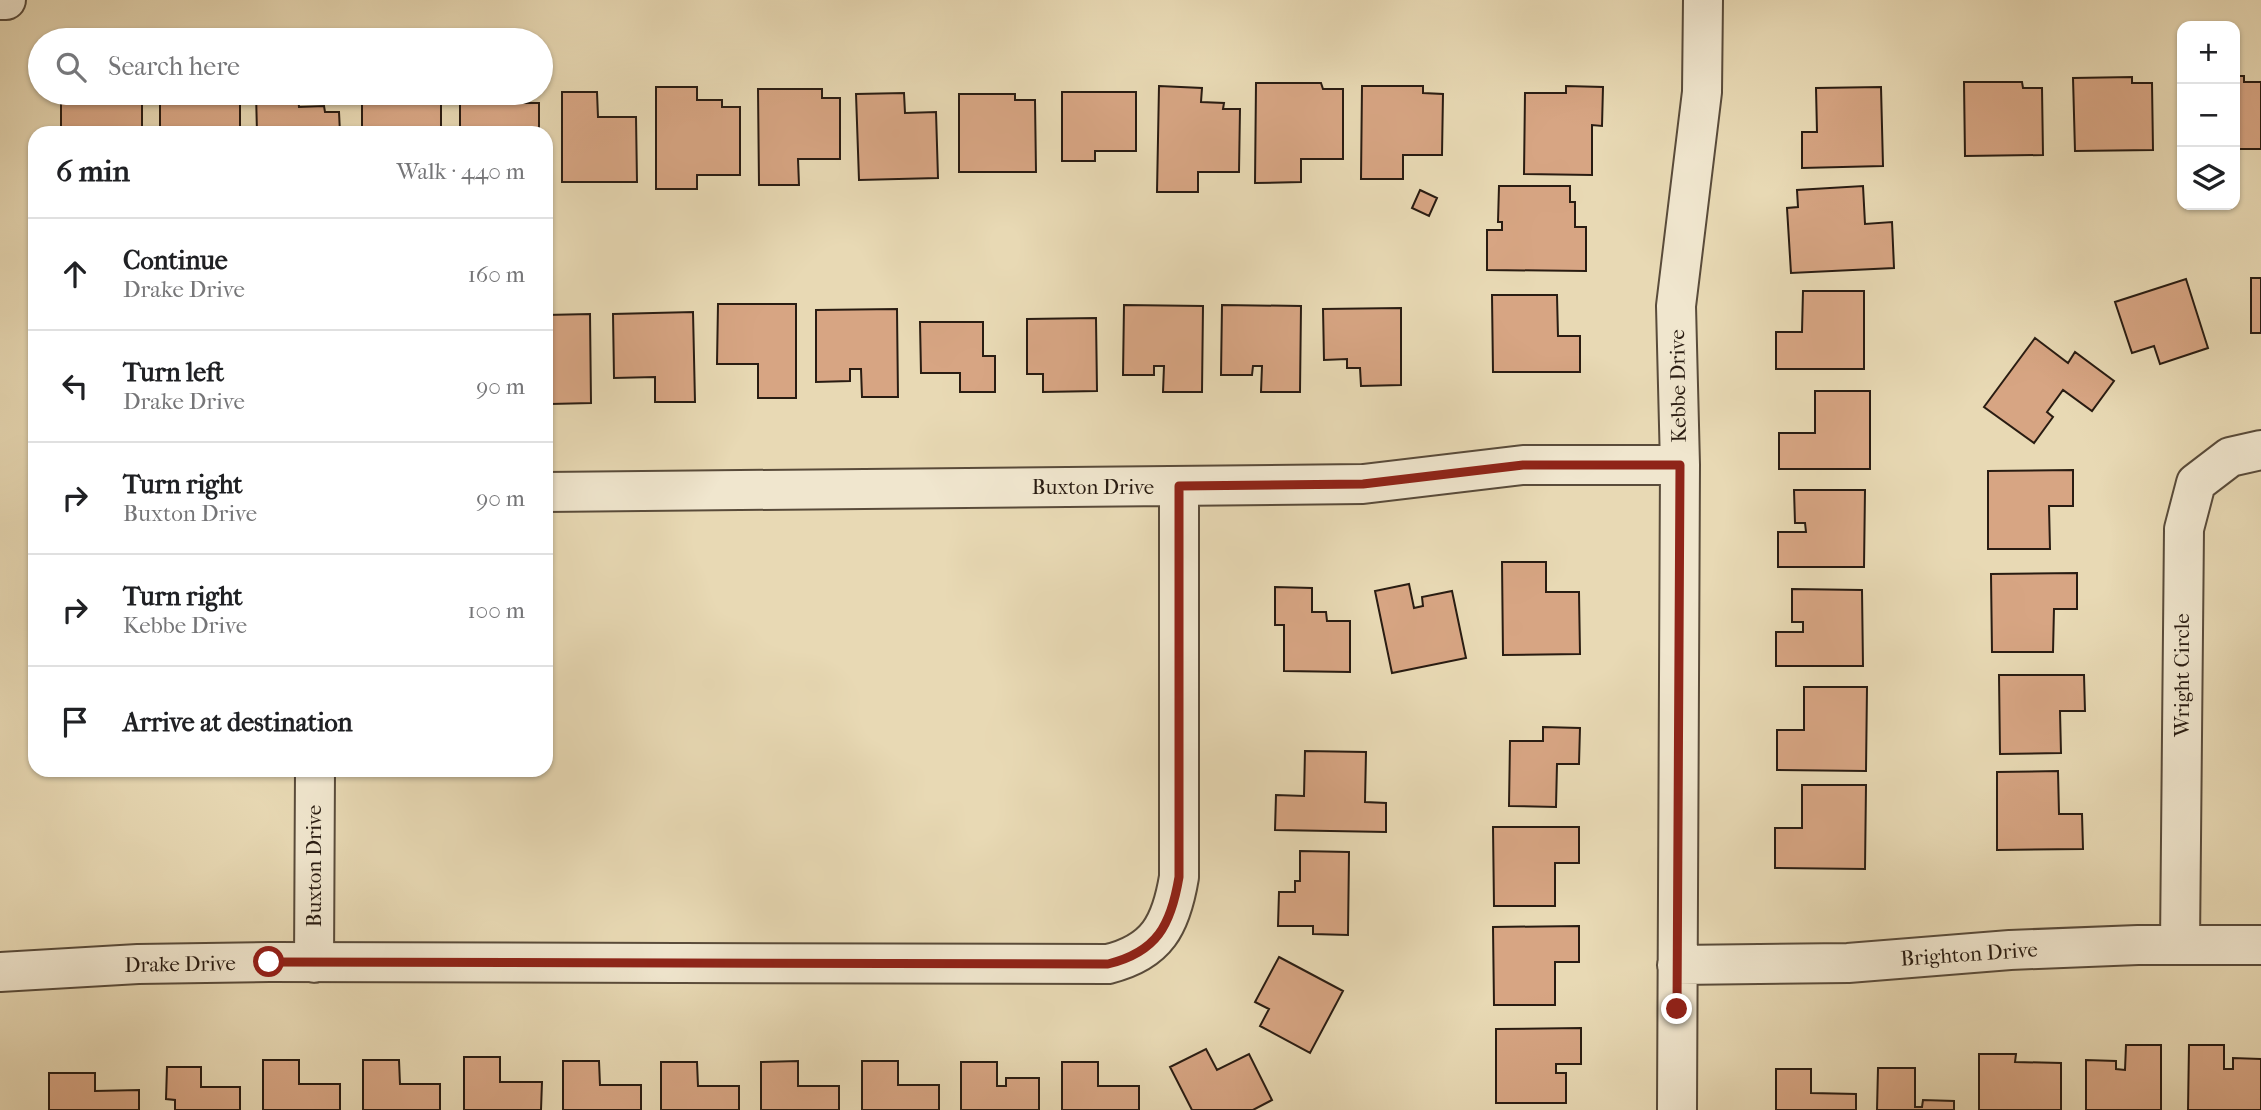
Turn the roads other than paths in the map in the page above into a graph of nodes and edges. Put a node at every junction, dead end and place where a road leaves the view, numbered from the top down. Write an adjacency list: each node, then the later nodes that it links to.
1 (0, 0): 2 (street)
2 (6, 0)
3 (1703, 0): 5 (street, Kebbe Drive)
4 (2261, 450): 9 (street, Wright Circle)
5 (1680, 465): 6 (street, Buxton Drive); 12 (street, Kebbe Drive)
6 (1179, 486): 7 (street, Buxton Drive); 11 (street, Drake Drive)
7 (553, 492)
8 (315, 777): 11 (street, Buxton Drive)
9 (2180, 944): 10 (street, Brighton Drive); 12 (street, Brighton Drive)
10 (2261, 944)
11 (314, 963): 13 (street, Drake Drive)
12 (1677, 965): 14 (street, Kebbe Drive)
13 (0, 972)
14 (1677, 1110)

